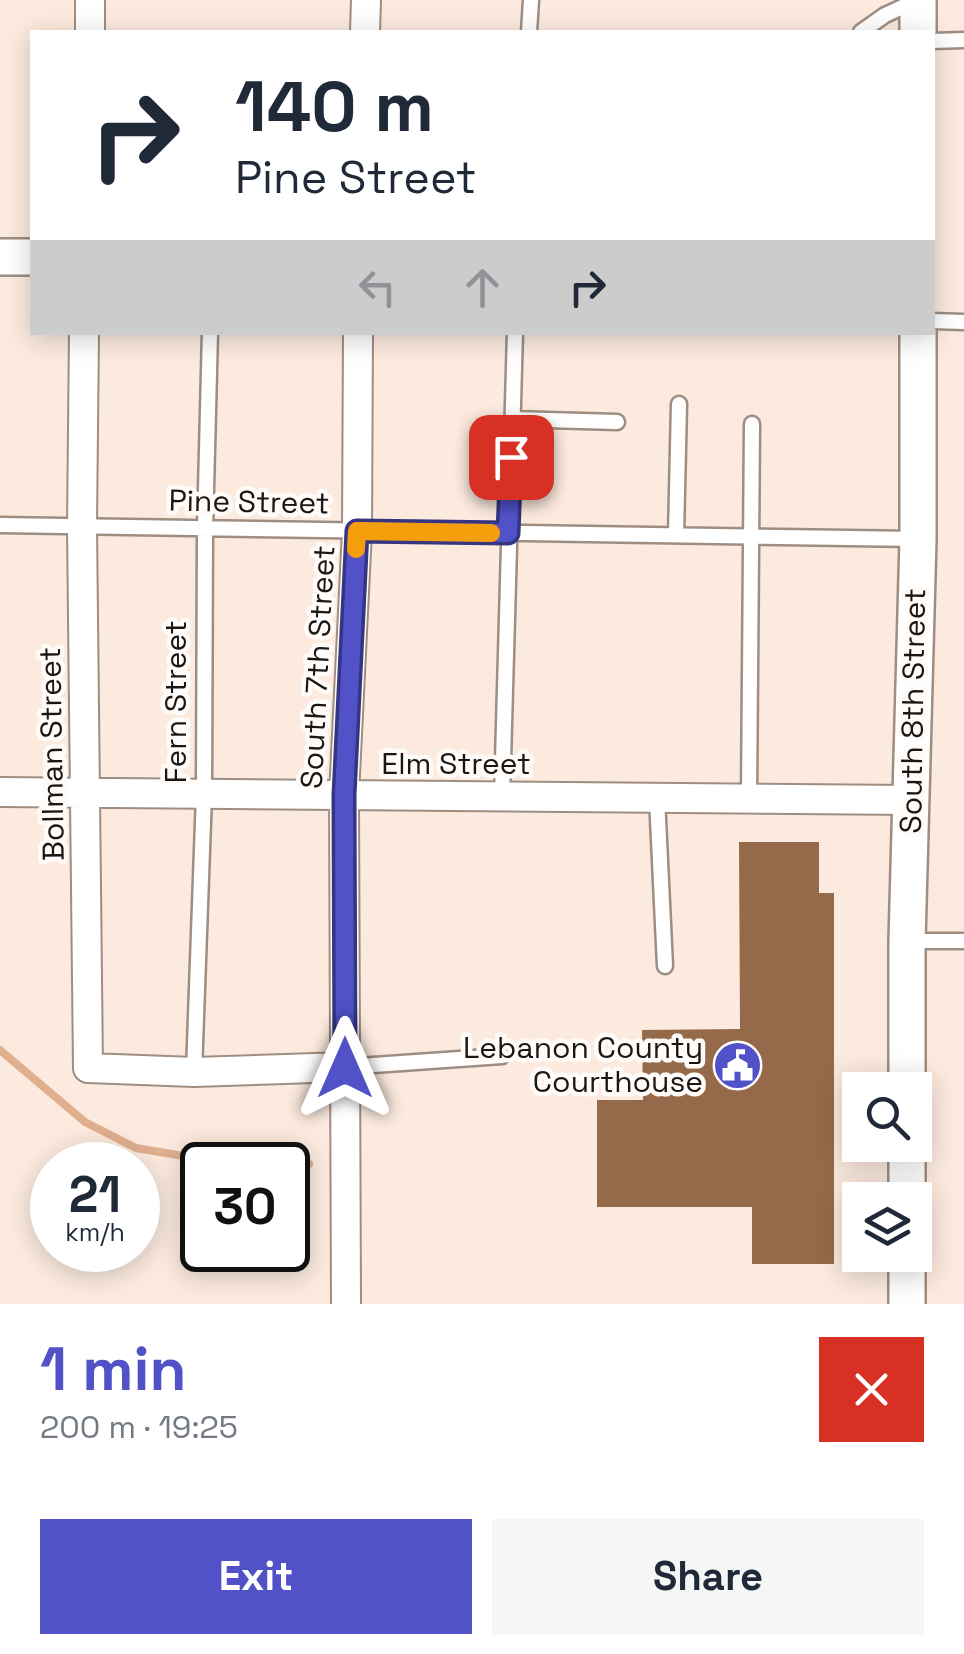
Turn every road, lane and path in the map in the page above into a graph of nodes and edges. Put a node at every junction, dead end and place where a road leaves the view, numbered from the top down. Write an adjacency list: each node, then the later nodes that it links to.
1 (90, 0): 5 (street)
2 (366, 0): 6 (street)
3 (531, 0): 7 (lane)
4 (918, 0): 8 (lane); 9 (street)
5 (90, 30)
6 (365, 30)
7 (529, 30)
8 (864, 30)
9 (918, 30)
10 (935, 40): 11 (lane)
11 (964, 40)
12 (0, 257): 13 (street)
13 (30, 257)
14 (935, 321): 15 (lane)
15 (964, 322)
16 (84, 335): 26 (street, Bollman Street)
17 (210, 335): 27 (lane, Fern Street)
18 (358, 335): 28 (street, South 7th Street)
19 (516, 335): 22 (lane)
20 (918, 335): 32 (street, South 8th Street)
21 (679, 404): 30 (lane)
22 (512, 419): 23 (lane); 29 (lane)
23 (617, 422)
24 (752, 424): 31 (lane)
25 (0, 525): 26 (lane, Pine Street)
26 (82, 526): 27 (lane, Pine Street); 34 (street, Bollman Street)
27 (205, 528): 28 (lane, Pine Street); 35 (lane, Fern Street)
28 (357, 531): 29 (lane, Pine Street); 36 (street, South 7th Street)
29 (508, 533): 30 (lane, Pine Street); 37 (lane)
30 (676, 535): 31 (lane, Pine Street)
31 (752, 536): 32 (lane, Pine Street); 39 (lane)
32 (918, 539): 40 (street, South 8th Street)
33 (0, 792): 34 (street, Elm Street)
34 (84, 793): 35 (street, Elm Street); 46 (street, Bollman Street)
35 (204, 794): 36 (street, Elm Street); 46 (lane, Fern Street)
36 (344, 795): 37 (street, Elm Street); 45 (street, South 7th Street)
37 (502, 796): 38 (street, Elm Street)
38 (658, 798): 39 (street, Elm Street); 43 (lane)
39 (749, 799): 40 (street, Elm Street)
40 (911, 800): 41 (street, South 8th Street)
41 (907, 941): 42 (lane); 47 (street, South 8th Street)
42 (964, 941)
43 (665, 966)
44 (502, 1056): 45 (lane)
45 (345, 1068): 46 (street); 49 (street, South 7th Street)
46 (194, 1072)
47 (907, 1072)
48 (907, 1272): 50 (street)
49 (346, 1304)
50 (907, 1304)

